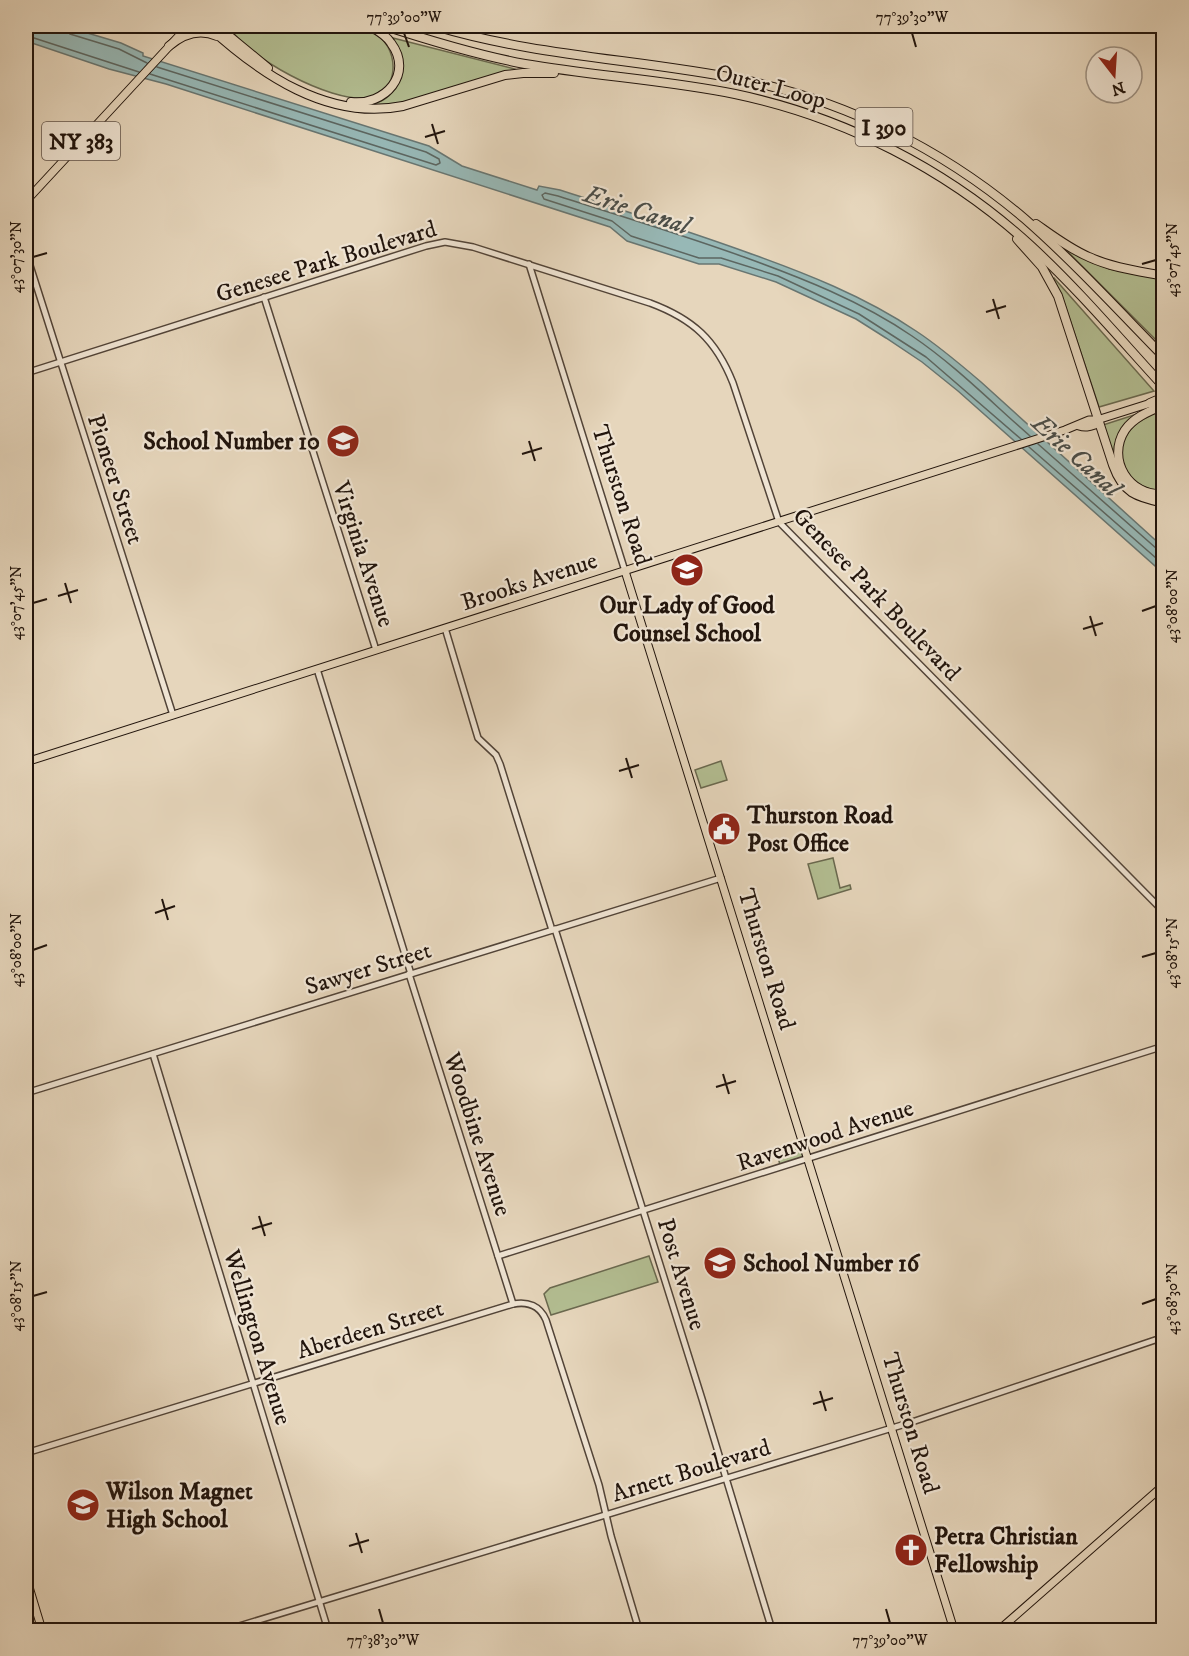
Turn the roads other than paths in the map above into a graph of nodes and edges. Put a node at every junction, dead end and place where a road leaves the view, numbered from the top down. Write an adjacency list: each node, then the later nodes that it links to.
1 (188, 26): 10 (main road, NY 383)
2 (208, 26): 9 (highway)
3 (217, 26): 4 (highway)
4 (369, 26)
5 (385, 26): 11 (highway, Outer Loop / I 390)
6 (435, 26): 8 (highway, Outer Loop / I 390)
7 (446, 26): 8 (highway)
8 (454, 31): 12 (highway, Outer Loop / I 390)
9 (221, 38): 10 (highway); 11 (highway)
10 (169, 46): 13 (main road, NY 383)
11 (627, 78): 14 (highway, Outer Loop / I 390)
12 (992, 193): 17 (highway); 19 (highway, Outer Loop / I 390)
13 (26, 201)
14 (976, 201): 22 (highway, Outer Loop / I 390); 26 (highway)
15 (26, 253): 20 (street, Pioneer Street)
16 (529, 264): 18 (street, Genesee Park Boulevard); 29 (street, Genesee Park Boulevard); 30 (street, Thurston Road)
17 (1164, 276)
18 (264, 297): 20 (street, Genesee Park Boulevard); 32 (street, Virginia Avenue)
19 (1164, 357)
20 (60, 362): 21 (street, Genesee Park Boulevard); 34 (street, Pioneer Street)
21 (26, 373)
22 (1164, 387)
23 (1164, 398): 25 (highway)
24 (1164, 405): 25 (highway)
25 (1152, 406): 26 (main road, Brooks Avenue); 27 (highway)
26 (1098, 420): 28 (highway); 29 (main road, Brooks Avenue)
27 (1164, 494)
28 (1164, 503)
29 (779, 522): 30 (main road, Brooks Avenue); 37 (street, Genesee Park Boulevard)
30 (626, 571): 31 (main road, Brooks Avenue); 36 (main road, Thurston Road)
31 (445, 628): 32 (main road, Brooks Avenue); 38 (street, Post Avenue)
32 (376, 651): 33 (main road, Brooks Avenue)
33 (317, 669): 34 (main road, Brooks Avenue); 39 (street, Woodbine Avenue)
34 (173, 715): 35 (main road, Brooks Avenue)
35 (26, 762)
36 (721, 878): 38 (street, Sawyer Street); 43 (main road, Thurston Road)
37 (1164, 912)
38 (553, 930): 39 (street, Sawyer Street); 44 (street, Post Avenue)
39 (410, 974): 41 (street, Sawyer Street); 45 (street, Woodbine Avenue)
40 (1164, 1046): 43 (street, Ravenwood Avenue)
41 (153, 1054): 42 (street, Sawyer Street); 48 (street, Wellington Avenue)
42 (26, 1093)
43 (808, 1158): 44 (street, Ravenwood Avenue); 49 (main road, Thurston Road)
44 (643, 1211): 45 (street, Ravenwood Avenue); 51 (street, Post Avenue)
45 (498, 1256): 46 (street, Woodbine Avenue)
46 (513, 1304): 48 (street, Aberdeen Street); 53 (street, Aberdeen Street)
47 (1164, 1337): 49 (street, Arnett Boulevard)
48 (253, 1384): 50 (street, Aberdeen Street); 55 (street, Wellington Avenue)
49 (891, 1428): 51 (street, Arnett Boulevard); 61 (main road, Thurston Road)
50 (26, 1453)
51 (726, 1479): 53 (street, Arnett Boulevard); 60 (street, Post Avenue)
52 (1164, 1485): 62 (main road)
53 (606, 1515): 55 (street, Arnett Boulevard); 59 (street)
54 (26, 1576): 56 (main road)
55 (320, 1602): 57 (street, Arnett Boulevard); 58 (street, Wellington Avenue)
56 (42, 1630)
57 (226, 1630)
58 (328, 1630)
59 (639, 1630)
60 (772, 1630)
61 (954, 1630)
62 (999, 1630)

